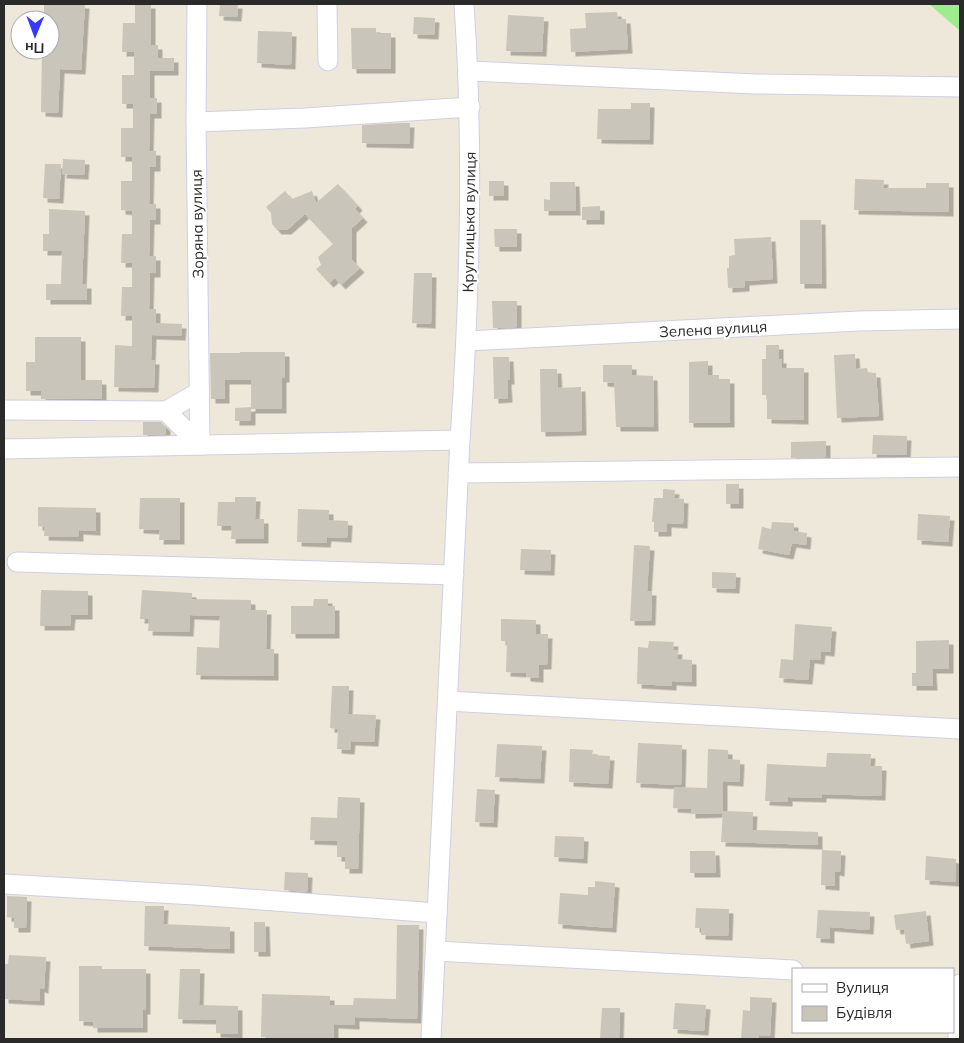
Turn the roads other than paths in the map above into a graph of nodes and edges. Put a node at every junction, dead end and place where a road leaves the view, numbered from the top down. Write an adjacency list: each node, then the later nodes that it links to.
1 (197, 4): 8 (street, Зоряна вулиця)
2 (327, 4): 4 (street)
3 (464, 4): 5 (street, Круглицька вулиця)
4 (328, 61)
5 (469, 72): 6 (street); 7 (street, Круглицька вулиця)
6 (960, 87)
7 (470, 107): 8 (street); 10 (street, Круглицька вулиця)
8 (196, 122): 11 (street, Зоряна вулиця)
9 (960, 319): 10 (street, Зелена вулиця)
10 (466, 341): 14 (street, Круглицька вулиця)
11 (199, 392): 13 (street); 15 (street, Зоряна вулиця)
12 (4, 410): 13 (street)
13 (166, 411): 15 (street)
14 (460, 440): 15 (street); 18 (street, Круглицька вулиця)
15 (200, 445): 16 (street)
16 (4, 449)
17 (960, 468): 18 (street)
18 (458, 473): 20 (street, Круглицька вулиця)
19 (17, 562): 20 (street)
20 (454, 575): 21 (street, Круглицька вулиця)
21 (448, 701): 22 (street); 24 (street, Круглицька вулиця)
22 (960, 729)
23 (4, 884): 24 (street)
24 (437, 914): 25 (street, Круглицька вулиця)
25 (436, 951): 26 (street); 28 (street, Круглицька вулиця)
26 (792, 970)
27 (960, 984): 29 (street)
28 (431, 1039)
29 (958, 1039)

